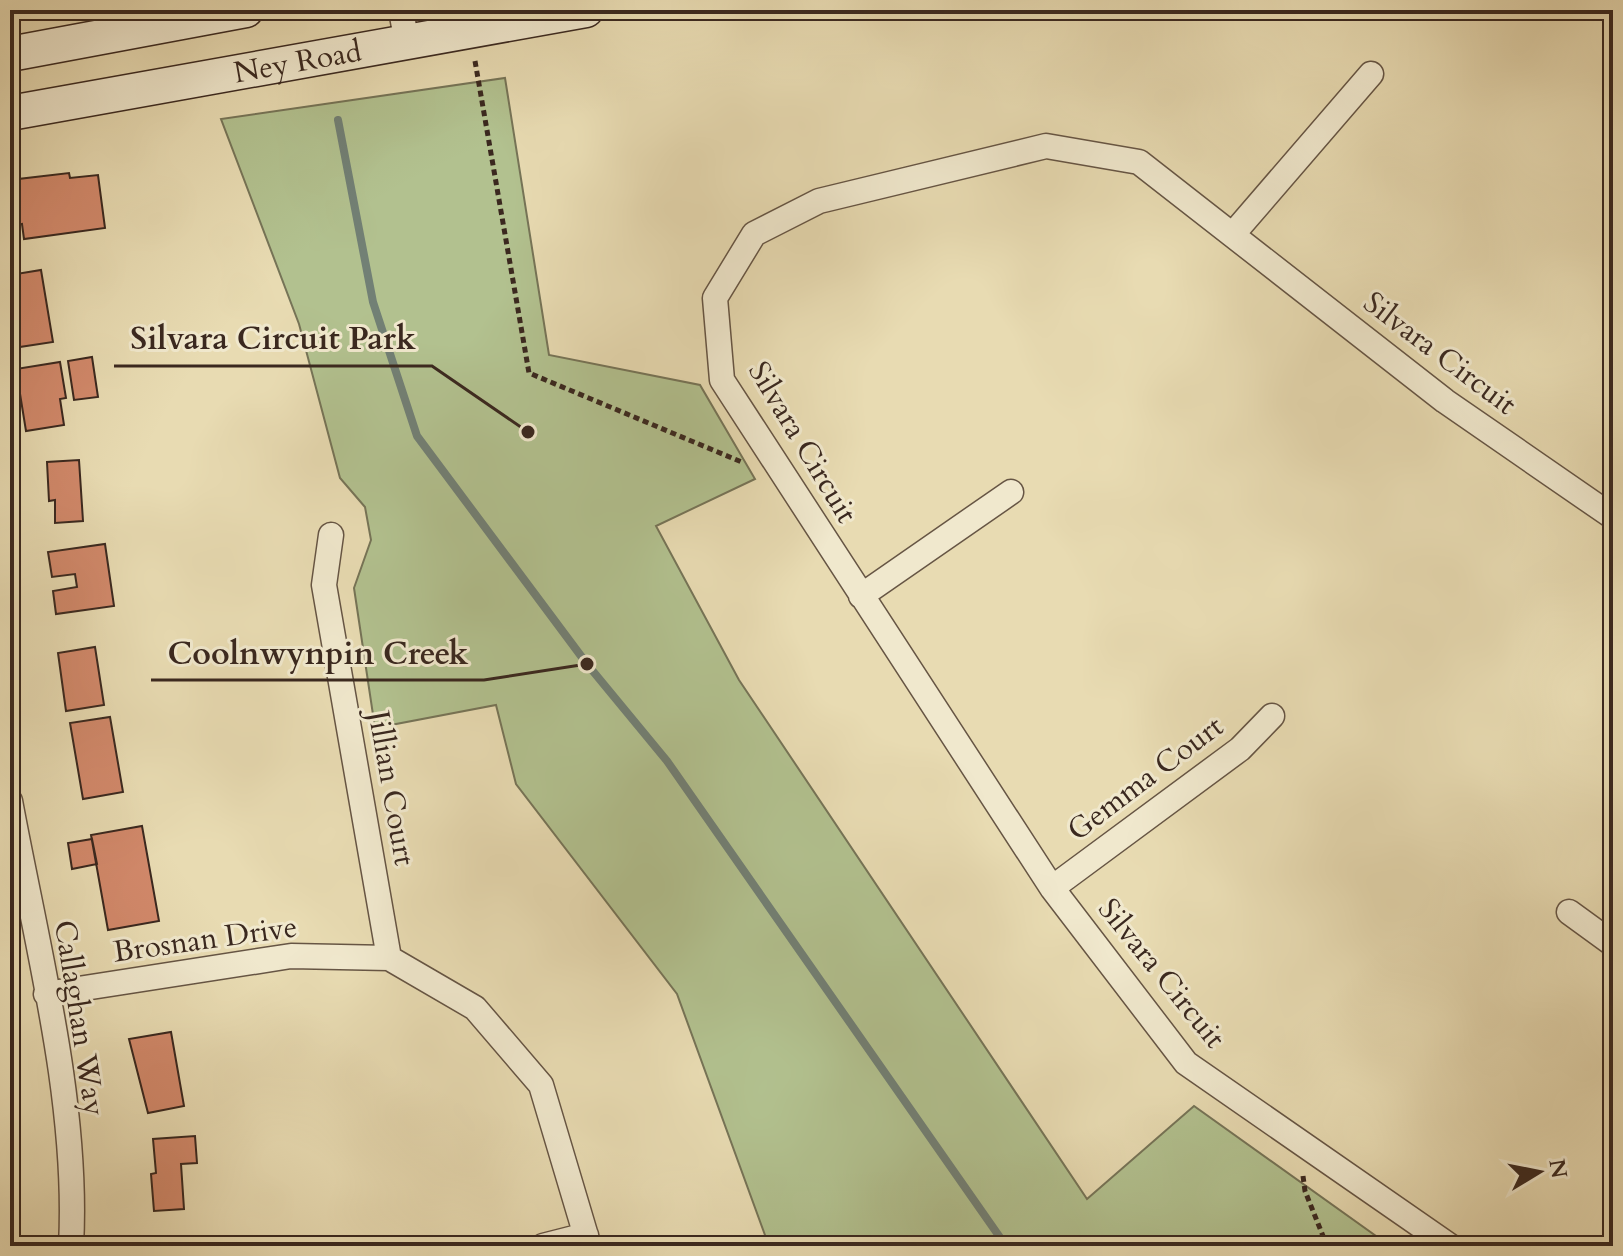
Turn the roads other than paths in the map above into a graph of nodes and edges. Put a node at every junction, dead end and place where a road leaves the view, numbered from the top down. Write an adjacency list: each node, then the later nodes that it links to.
1 (246, 10): 5 (main road, Ney Road)
2 (401, 10): 4 (street)
3 (586, 10): 4 (main road, Ney Road)
4 (407, 44): 7 (main road, Ney Road)
5 (10, 54)
6 (1371, 74): 8 (street)
7 (10, 113)
8 (1233, 234): 10 (street, Silvara Circuit); 12 (street, Silvara Circuit)
9 (1011, 492): 12 (street)
10 (1613, 517)
11 (331, 535): 18 (street, Jillian Court)
12 (861, 596): 15 (street, Silvara Circuit)
13 (1272, 716): 15 (street, Gemma Court)
14 (10, 801): 19 (street, Callaghan Way)
15 (1052, 888): 23 (street, Silvara Circuit)
16 (1569, 912): 17 (street)
17 (1613, 944)
18 (389, 958): 19 (street, Brosnan Drive); 20 (street, Brosnan Drive)
19 (46, 994): 21 (street, Callaghan Way)
20 (588, 1241): 22 (street)
21 (71, 1246)
22 (543, 1246)
23 (1450, 1246)

